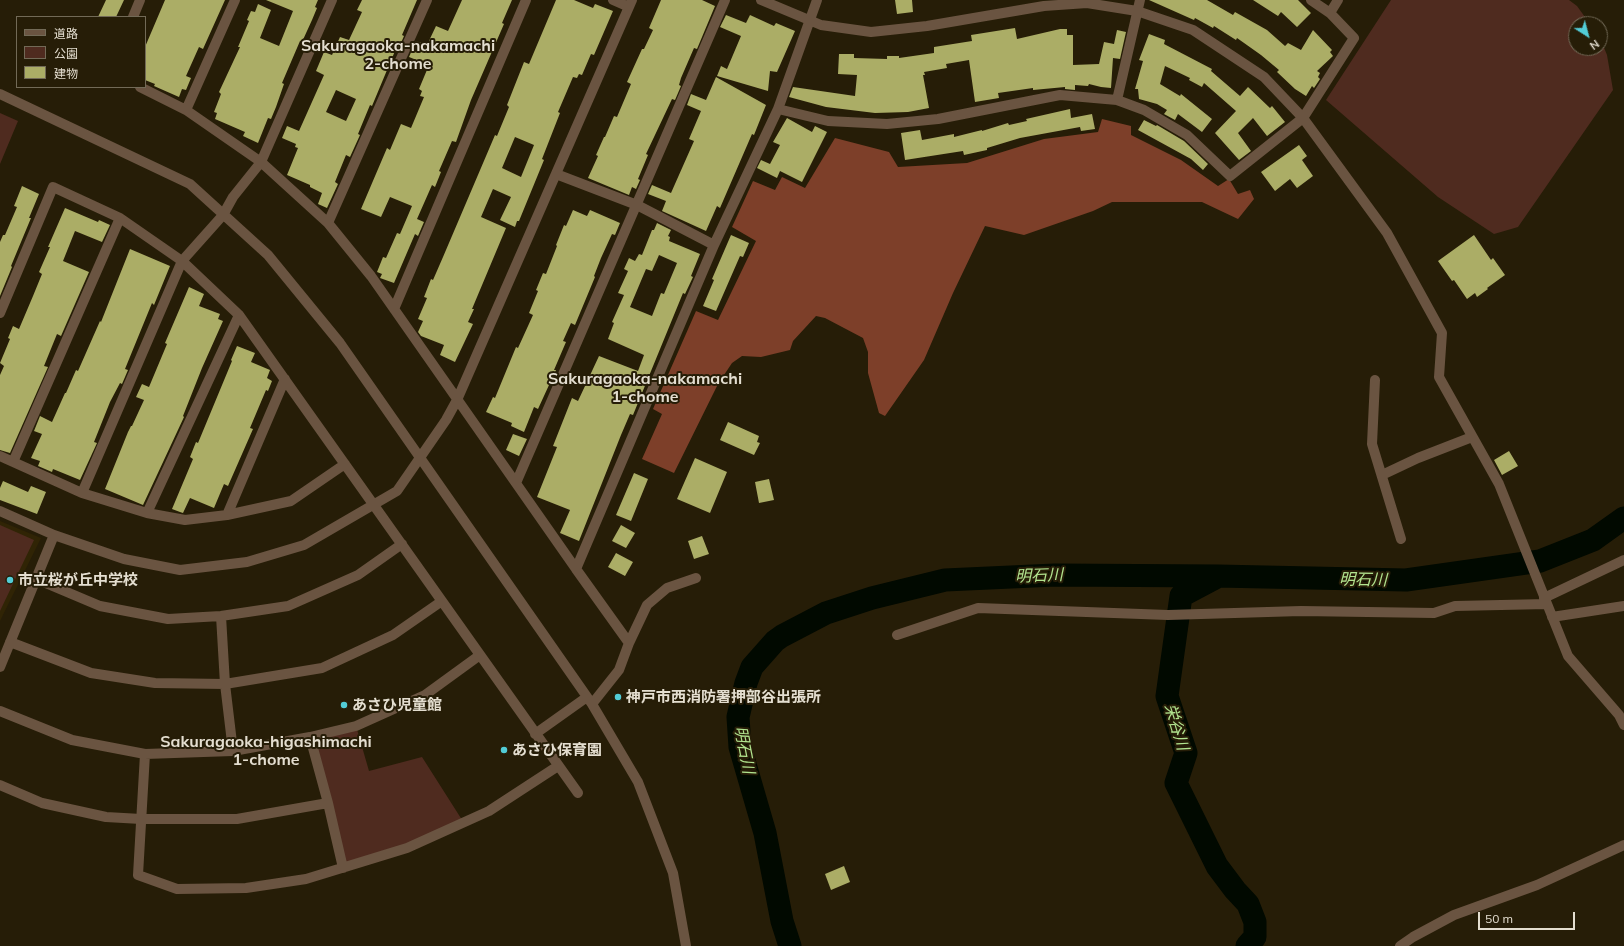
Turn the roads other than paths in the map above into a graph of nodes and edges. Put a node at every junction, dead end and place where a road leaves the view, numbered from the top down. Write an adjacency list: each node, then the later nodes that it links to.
1 (140, 0): 16 (street)
2 (235, 0): 22 (street)
3 (332, 0): 24 (street)
4 (427, 0): 29 (street)
5 (526, 0): 32 (street)
6 (613, 0): 13 (street)
7 (725, 0): 26 (street)
8 (760, 0): 17 (street)
9 (817, 0): 17 (street)
10 (1140, 0): 14 (street)
11 (1311, 0): 15 (street)
12 (1338, 0): 15 (street)
13 (631, 3): 25 (street)
14 (1137, 10): 17 (street); 20 (street); 23 (street)
15 (1330, 13): 23 (street)
16 (133, 16)
17 (810, 20): 21 (street)
18 (142, 88): 22 (street)
19 (0, 94): 27 (street)
20 (1117, 100): 21 (street); 23 (street)
21 (778, 109): 30 (street)
22 (186, 110): 24 (street)
23 (1303, 118): 38 (street)
24 (261, 162): 27 (street); 29 (street)
25 (556, 174): 26 (street); 37 (street)
26 (637, 206): 30 (street); 44 (street)
27 (223, 215): 31 (street); 40 (street)
28 (120, 218): 31 (street); 33 (street); 41 (street)
29 (328, 223): 32 (street)
30 (714, 245): 54 (street)
31 (182, 261): 34 (street); 45 (street)
32 (394, 309): 37 (street)
33 (0, 313)
34 (239, 315): 35 (street); 48 (street)
35 (285, 379): 42 (street); 49 (street)
36 (1375, 380): 43 (street)
37 (457, 400): 40 (street); 44 (street)
38 (1472, 437): 43 (street); 58 (street)
39 (0, 456): 41 (street)
40 (419, 458): 46 (street); 68 (street)
41 (13, 462): 45 (street)
42 (346, 464): 46 (street); 49 (street)
43 (1382, 475): 51 (street)
44 (516, 483): 54 (street)
45 (82, 493): 48 (street)
46 (374, 505): 50 (street); 52 (street)
47 (0, 511): 50 (street)
48 (147, 513): 49 (street)
49 (227, 515)
50 (54, 535): 56 (street)
51 (1401, 539)
52 (402, 544): 57 (street); 60 (street)
53 (1624, 560): 58 (street)
54 (576, 568): 64 (street)
55 (696, 578): 64 (street)
56 (36, 579): 60 (street); 63 (street)
57 (442, 600): 65 (street); 67 (street)
58 (1546, 601): 61 (street); 62 (street)
59 (1624, 606): 61 (street)
60 (221, 616): 67 (street)
61 (1552, 617): 70 (street)
62 (897, 635)
63 (10, 642): 66 (street); 67 (street)
64 (629, 643): 68 (street)
65 (480, 655): 71 (street); 72 (street)
66 (0, 667)
67 (225, 684): 73 (street)
68 (590, 700): 71 (street); 82 (street)
69 (0, 711): 74 (street)
70 (1624, 725)
71 (535, 734): 75 (street)
72 (310, 737): 73 (street); 78 (street)
73 (233, 751): 74 (street)
74 (145, 754): 79 (street)
75 (558, 766): 77 (street); 81 (street)
76 (0, 785): 79 (street)
77 (578, 793)
78 (328, 803): 79 (street); 81 (street)
79 (141, 819): 81 (street)
80 (1624, 845): 83 (street)
81 (343, 868)
82 (686, 946)
83 (1400, 946)

